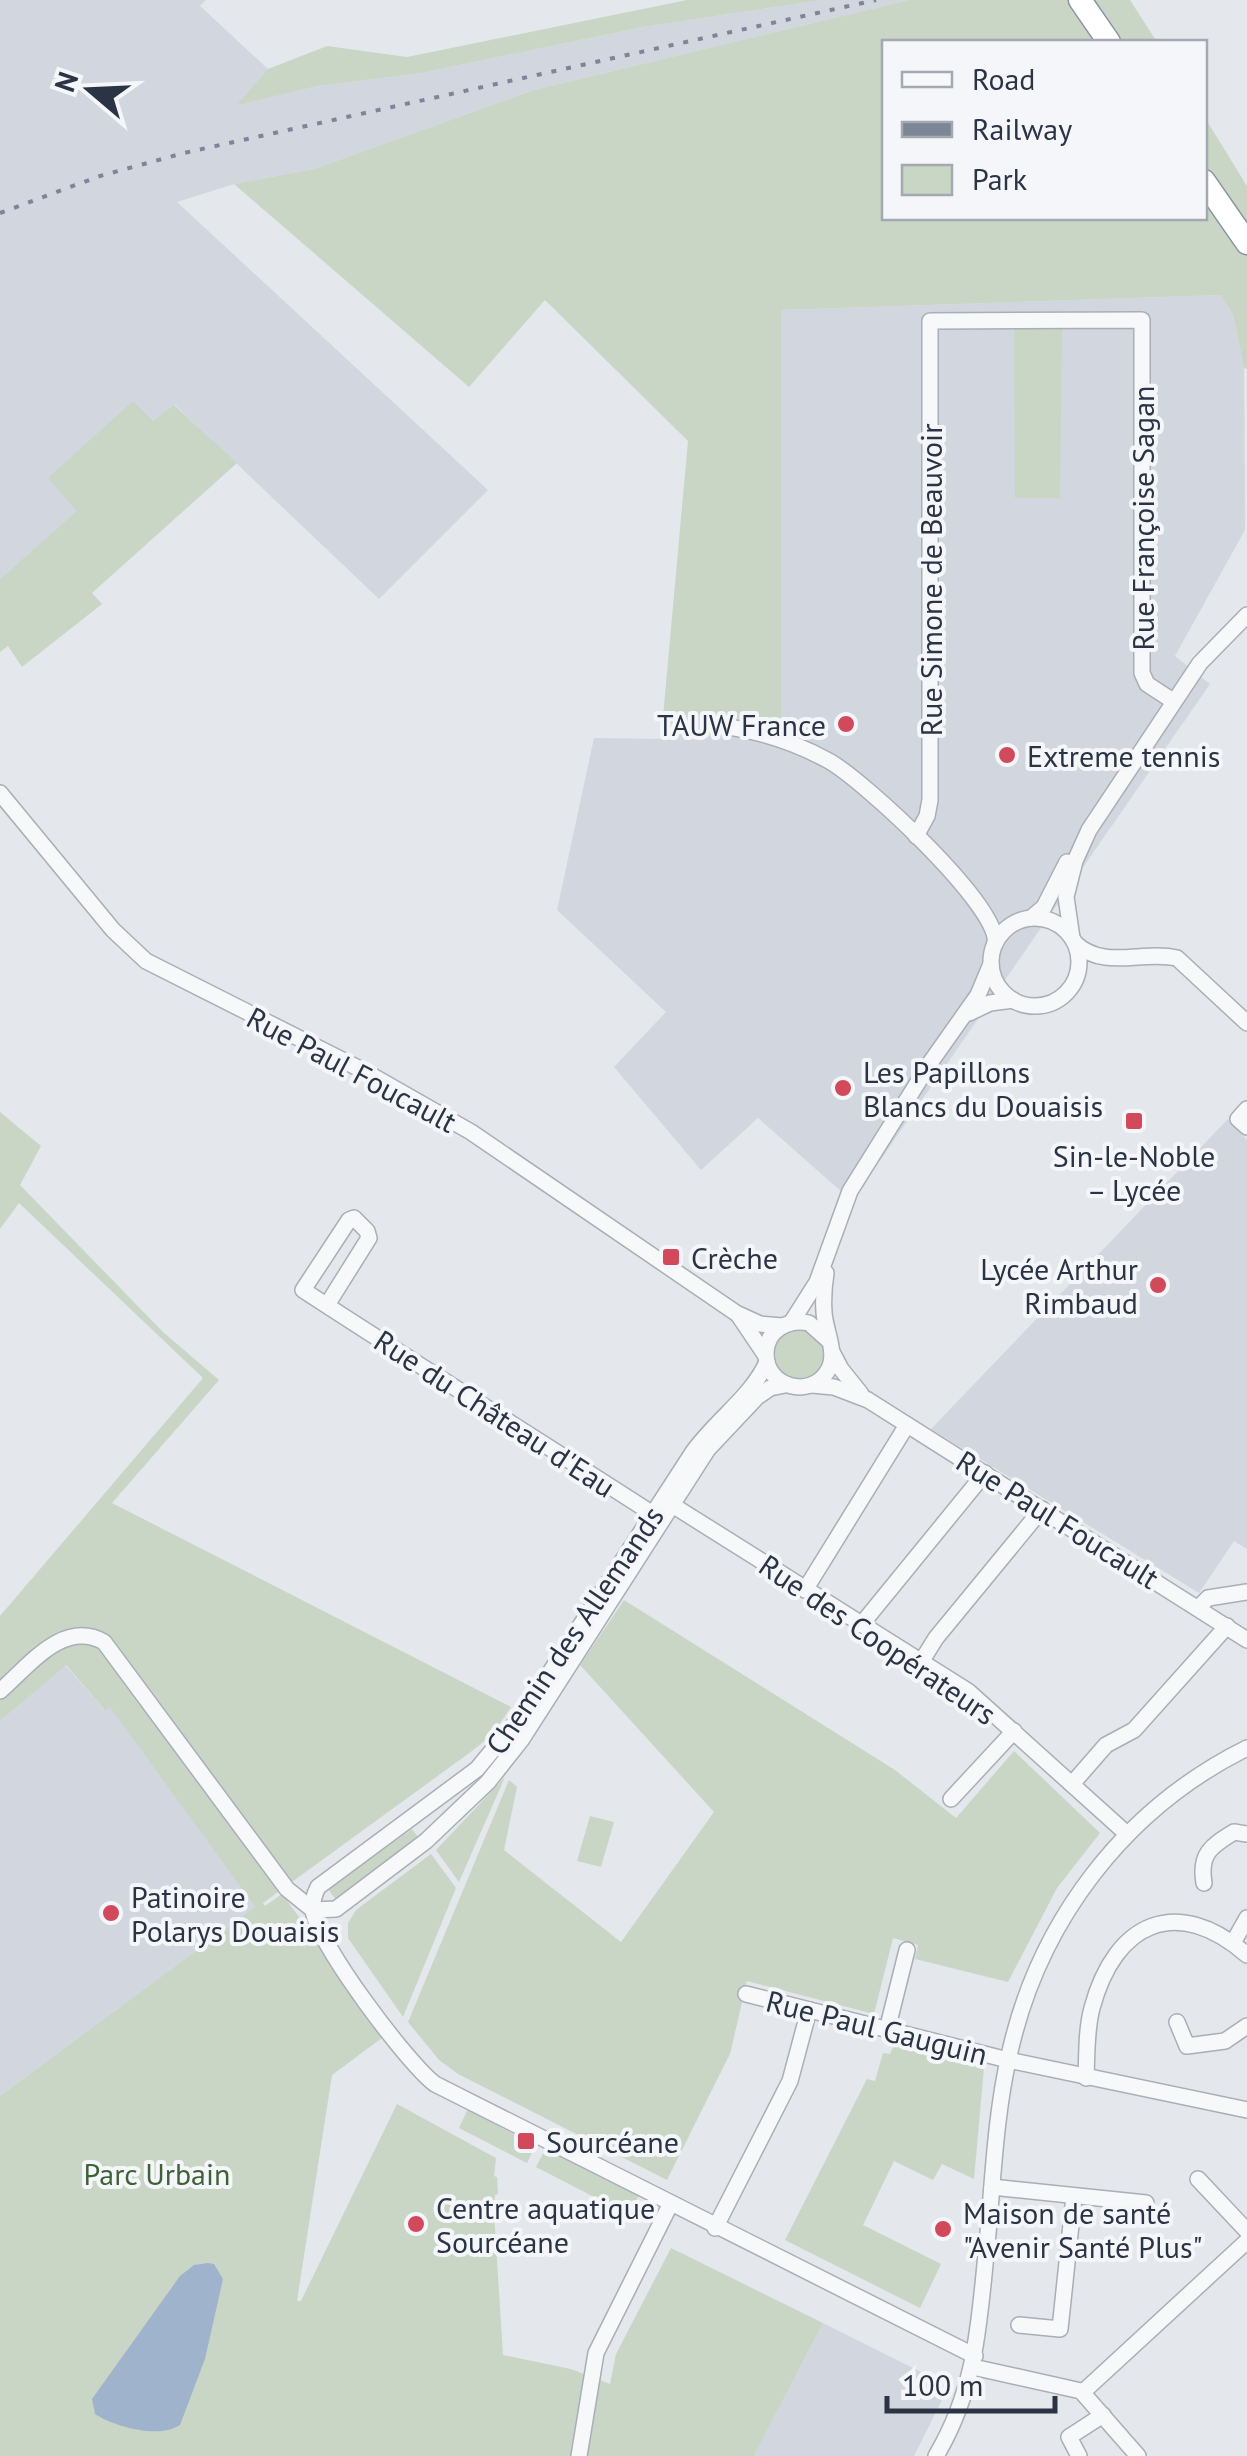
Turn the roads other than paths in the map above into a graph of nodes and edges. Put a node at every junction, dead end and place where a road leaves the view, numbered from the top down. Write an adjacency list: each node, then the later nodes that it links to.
1 (1080, 0): 2 (highway)
2 (1108, 40)
3 (1207, 185): 4 (highway)
4 (1247, 243)
5 (930, 321): 7 (street, Rue Françoise Sagan); 11 (street, Rue Simone de Beauvoir)
6 (1247, 615): 7 (street)
7 (1173, 701): 10 (street)
8 (712, 725): 11 (street)
9 (0, 793): 24 (street, Rue Paul Foucault)
10 (1089, 830): 13 (street); 14 (street)
11 (916, 836): 12 (street)
12 (978, 904): 13 (street); 15 (street)
13 (1028, 919): 14 (street); 15 (street)
14 (1074, 941): 16 (street); 18 (street)
15 (994, 944): 17 (street)
16 (1122, 959): 18 (street); 21 (street)
17 (991, 964): 19 (street); 20 (street)
18 (1073, 985): 19 (street)
19 (1013, 1000): 20 (street)
20 (958, 1022): 22 (street)
21 (1247, 1023)
22 (829, 1249): 25 (street); 26 (street)
23 (327, 1305): 23 (street); 35 (street, Rue du Château d'Eau)
24 (736, 1313): 25 (street, Rue Paul Foucault); 27 (street, Rue Paul Foucault)
25 (786, 1324): 26 (street); 27 (street)
26 (830, 1346): 29 (street); 30 (street, Rue Paul Foucault)
27 (766, 1359): 28 (street); 33 (street, Chemin des Allemands)
28 (785, 1385): 29 (street); 33 (street, Chemin des Allemands)
29 (812, 1385): 30 (street, Rue Paul Foucault)
30 (868, 1400): 31 (street, Rue Paul Foucault)
31 (908, 1425): 32 (street, Rue Paul Foucault); 36 (street)
32 (985, 1473): 34 (street, Rue Paul Foucault); 39 (street)
33 (667, 1502): 35 (street, Chemin des Allemands); 36 (street, Rue des Coopérateurs)
34 (1042, 1509): 38 (street, Rue Paul Foucault); 42 (street)
35 (657, 1517): 51 (street, Chemin des Allemands); 51 (street, Chemin des Allemands)
36 (805, 1590): 39 (street, Rue des Coopérateurs)
37 (1247, 1592): 38 (street)
38 (1199, 1607): 40 (street, Rue Paul Foucault)
39 (861, 1625): 42 (street, Rue des Coopérateurs)
40 (1227, 1626): 41 (street, Rue Paul Foucault); 46 (street)
41 (1247, 1640)
42 (921, 1662): 44 (street, Rue des Coopérateurs)
43 (0, 1691): 51 (street)
44 (1014, 1731): 46 (street, Rue des Coopérateurs); 47 (street)
45 (1247, 1748): 48 (street)
46 (1072, 1784): 48 (street, Rue des Coopérateurs)
47 (951, 1799)
48 (1127, 1834): 61 (street)
49 (1247, 1834): 50 (street)
50 (1204, 1883)
51 (313, 1910): 68 (street)
52 (1247, 1918): 53 (street)
53 (1233, 1943): 55 (street); 62 (street)
54 (906, 1950): 60 (street)
55 (1247, 1955)
56 (746, 1994): 57 (street, Rue Paul Gauguin)
57 (810, 2010): 60 (street, Rue Paul Gauguin); 69 (street)
58 (1177, 2022): 59 (street)
59 (1247, 2026)
60 (887, 2030): 61 (street, Rue Paul Gauguin)
61 (1008, 2060): 62 (street, Rue Paul Gauguin); 65 (street)
62 (1086, 2078): 63 (street, Rue Paul Gauguin)
63 (1247, 2110)
64 (1198, 2179): 70 (street)
65 (992, 2187): 66 (street); 73 (street)
66 (1074, 2196): 67 (street); 72 (street)
67 (1146, 2203)
68 (670, 2204): 69 (street); 76 (street)
69 (716, 2228): 73 (street)
70 (1247, 2231)
71 (1247, 2240): 74 (street)
72 (1020, 2325)
73 (974, 2362): 74 (street); 77 (street)
74 (1083, 2392): 75 (street)
75 (1103, 2415): 78 (street); 79 (street)
76 (579, 2456)
77 (936, 2456)
78 (1078, 2456)
79 (1138, 2456)

